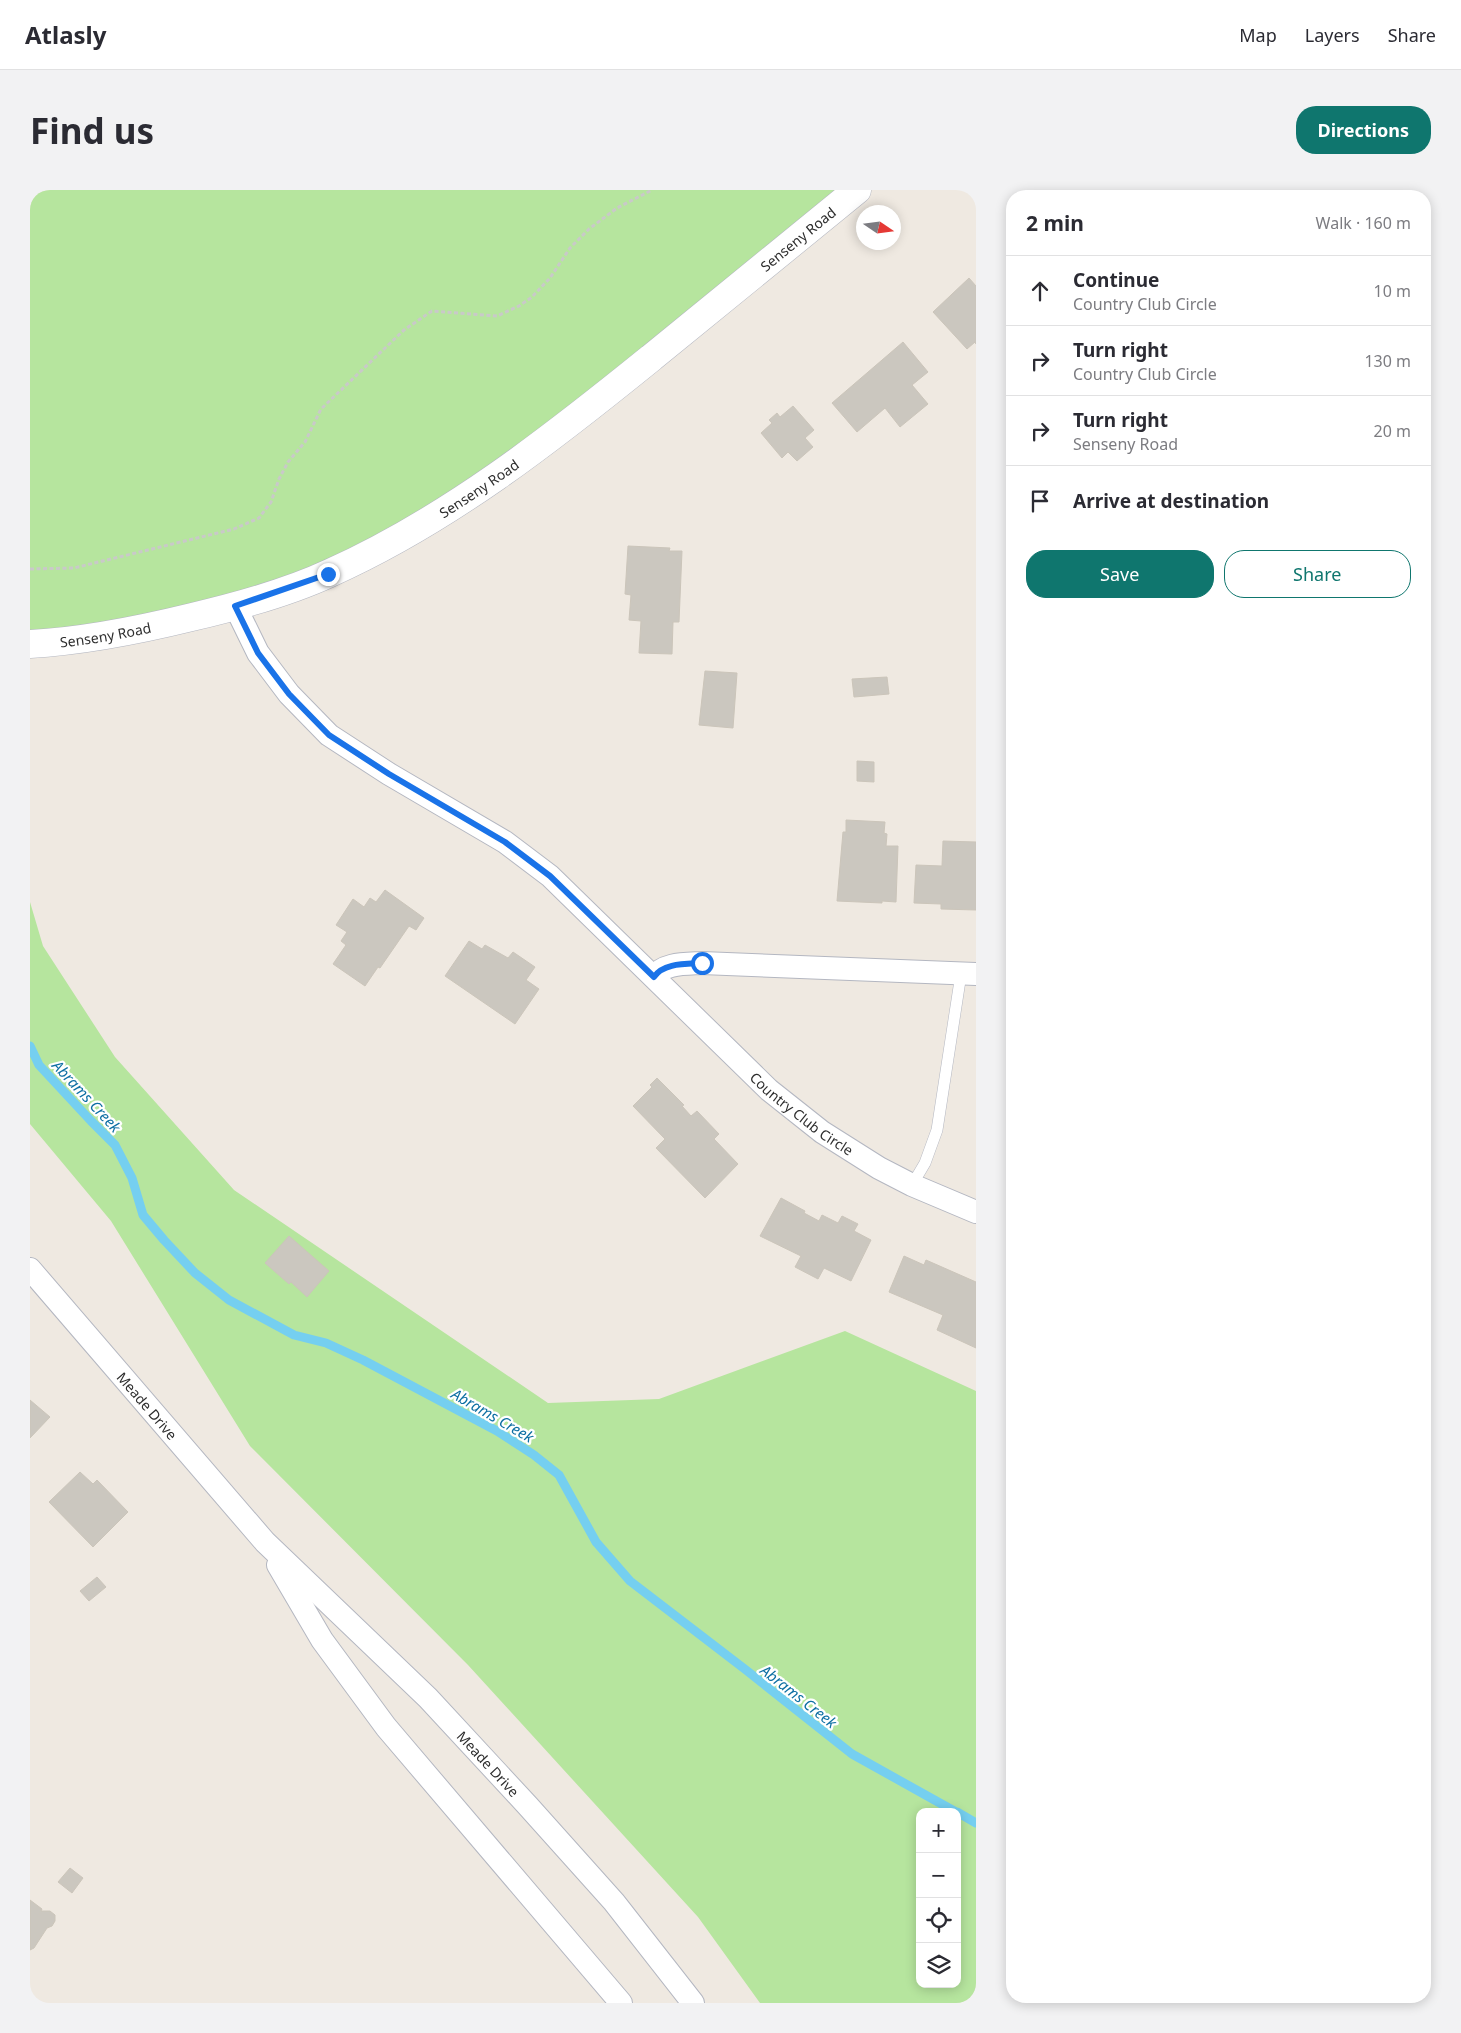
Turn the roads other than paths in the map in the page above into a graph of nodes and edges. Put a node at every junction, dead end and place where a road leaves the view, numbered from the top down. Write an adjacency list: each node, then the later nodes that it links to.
1 (857, 190): 2 (main road, Senseny Road)
2 (235, 606): 3 (main road, Senseny Road); 5 (street, Country Club Circle)
3 (30, 644)
4 (969, 974): 5 (street); 6 (lane)
5 (654, 977): 6 (street, Country Club Circle)
6 (912, 1185): 7 (street, Country Club Circle)
7 (976, 1212)
8 (30, 1270): 9 (street, Meade Drive)
9 (265, 1542): 10 (street, Meade Drive); 11 (street, Meade Drive)
10 (621, 2003)
11 (693, 2003)

